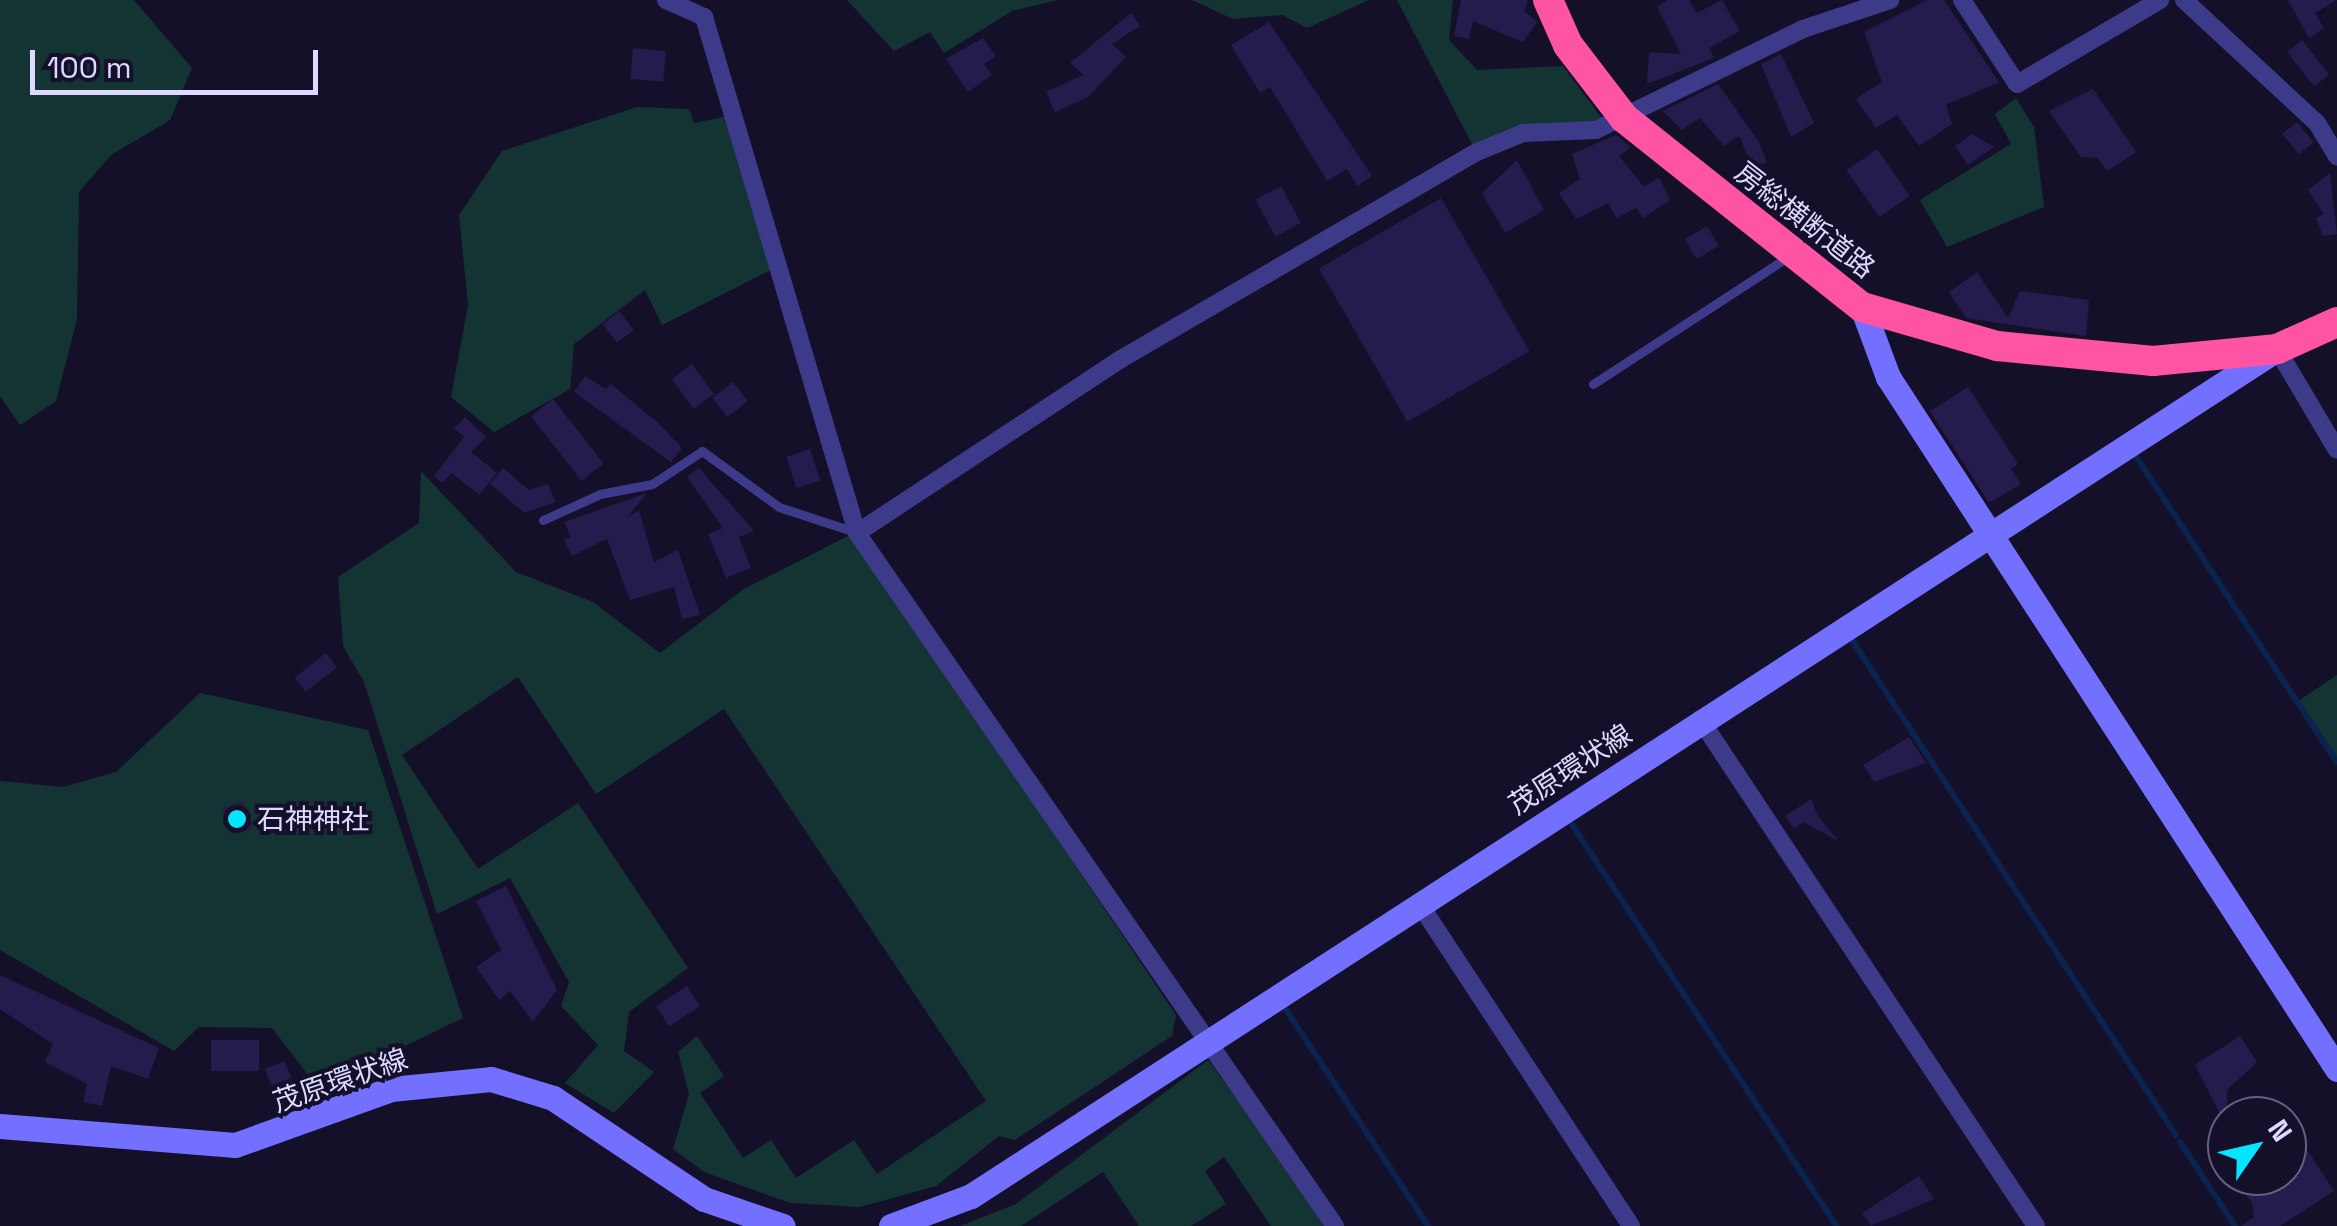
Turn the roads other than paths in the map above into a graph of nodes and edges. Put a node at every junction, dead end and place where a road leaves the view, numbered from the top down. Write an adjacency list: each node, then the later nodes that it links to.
1 (666, 0): 16 (street)
2 (1548, 0): 7 (highway, 房総横断道路)
3 (1890, 0): 7 (street)
4 (1962, 0): 5 (street)
5 (2160, 0)
6 (2184, 0): 8 (street)
7 (1624, 118): 9 (highway, 房総横断道路); 16 (street)
8 (2337, 156)
9 (1792, 254): 10 (highway, 房総横断道路); 13 (lane)
10 (1862, 307): 12 (highway, 房総横断道路); 17 (main road)
11 (2337, 322): 12 (highway, 房総横断道路)
12 (2277, 350): 14 (street); 17 (main road, 茂原環状線)
13 (1593, 384)
14 (2337, 450)
15 (543, 520): 16 (lane)
16 (858, 532): 20 (street)
17 (1987, 535): 18 (main road, 茂原環状線); 21 (main road)
18 (1700, 719): 19 (main road, 茂原環状線); 27 (street)
19 (1419, 904): 20 (main road, 茂原環状線); 26 (street)
20 (1202, 1045): 24 (main road, 茂原環状線); 25 (street)
21 (2337, 1069)
22 (0, 1126): 23 (main road, 茂原環状線)
23 (783, 1226)
24 (891, 1226)
25 (1335, 1226)
26 (1632, 1226)
27 (2036, 1226)

